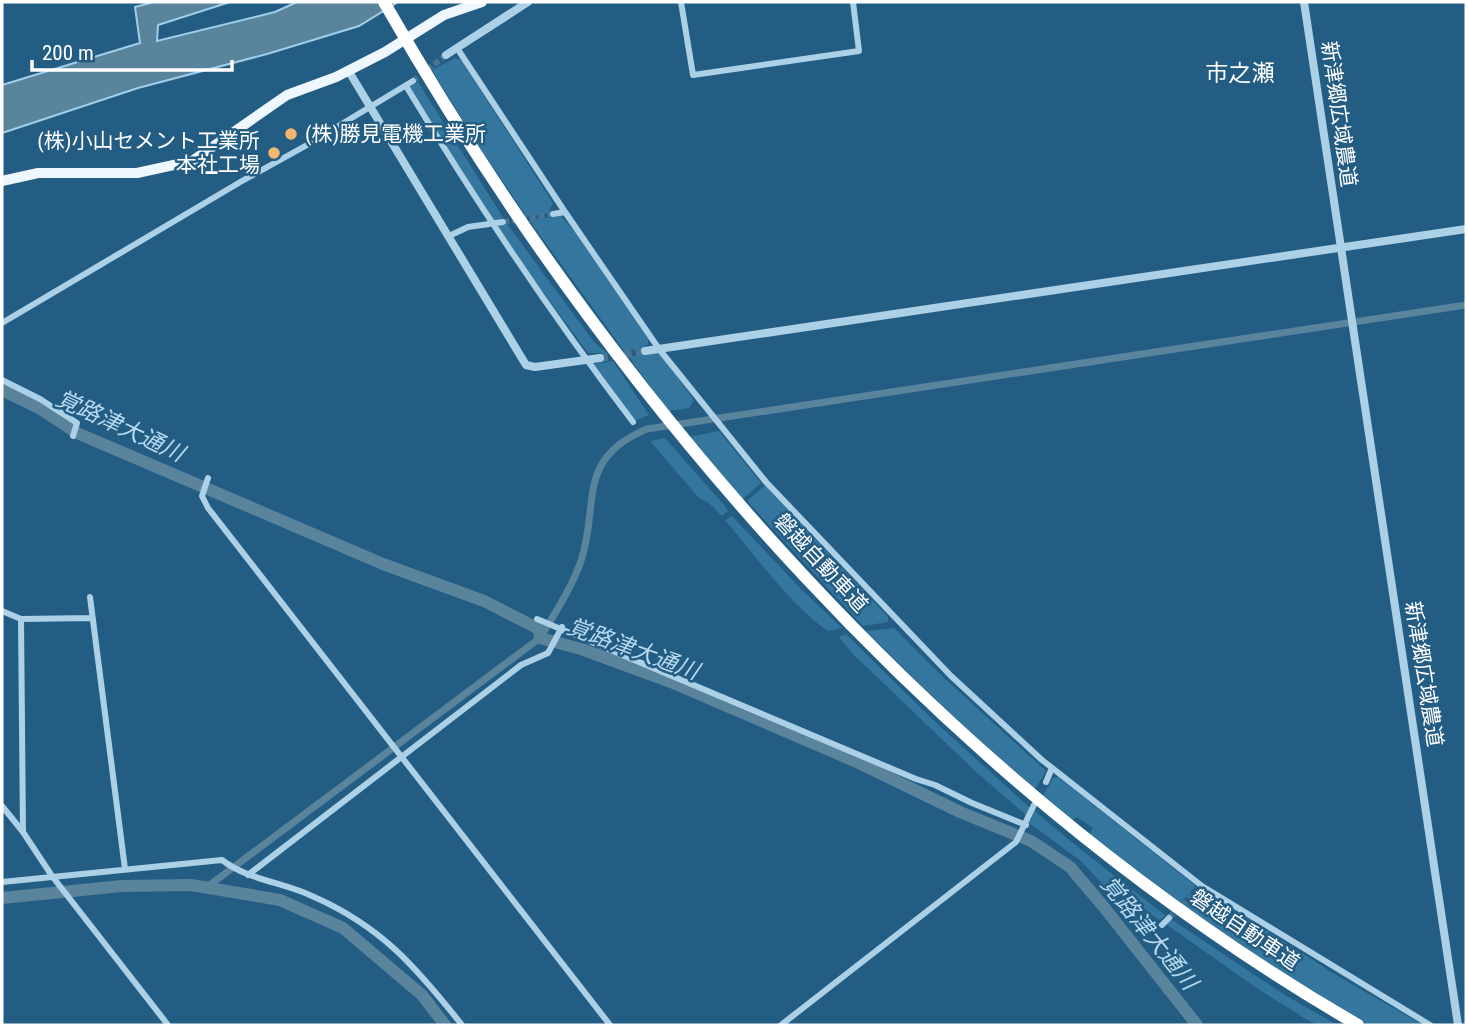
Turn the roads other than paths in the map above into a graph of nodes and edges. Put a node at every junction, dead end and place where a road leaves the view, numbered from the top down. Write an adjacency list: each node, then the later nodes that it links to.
1 (384, 2): 53 (highway, 磐越自動車道)
2 (482, 2): 9 (main road)
3 (528, 2): 7 (street)
4 (681, 2): 5 (street)
5 (853, 2)
6 (1304, 2): 18 (street, 新津郷広域農道)
7 (457, 48): 8 (street); 12 (street)
8 (446, 55)
9 (348, 70): 10 (street); 11 (main road)
10 (370, 106): 15 (street); 17 (street); 19 (street)
11 (2, 181)
12 (565, 212): 13 (street); 20 (street)
13 (553, 214)
14 (503, 222): 15 (street)
15 (491, 224): 17 (street); 23 (street)
16 (1466, 229): 18 (street)
17 (449, 236): 23 (street)
18 (1341, 248): 20 (street); 55 (street, 新津郷広域農道)
19 (2, 323)
20 (659, 349): 21 (street); 35 (street)
21 (645, 351)
22 (600, 359): 23 (street)
23 (587, 360): 25 (street)
24 (2, 380): 26 (street)
25 (633, 422)
26 (73, 436)
27 (207, 481): 34 (street)
28 (90, 597): 30 (street)
29 (2, 611): 31 (street)
30 (91, 618): 31 (street); 41 (street)
31 (21, 619): 40 (street)
32 (537, 619): 33 (street)
33 (559, 629): 34 (street); 39 (street)
34 (401, 755): 42 (street); 51 (street)
35 (1052, 768): 36 (street); 45 (street)
36 (1046, 782)
37 (1034, 805): 39 (street)
38 (2, 806): 40 (street)
39 (1024, 827): 52 (street)
40 (23, 832): 43 (street)
41 (125, 869): 42 (street); 43 (street)
42 (248, 875): 50 (street)
43 (54, 878): 44 (street); 49 (street)
44 (2, 882)
45 (1202, 886): 46 (street); 54 (street)
46 (1195, 893)
47 (1168, 918): 48 (street)
48 (1161, 925)
49 (167, 1025)
50 (462, 1025)
51 (610, 1025)
52 (781, 1025)
53 (1358, 1025)
54 (1430, 1025)
55 (1458, 1025)

